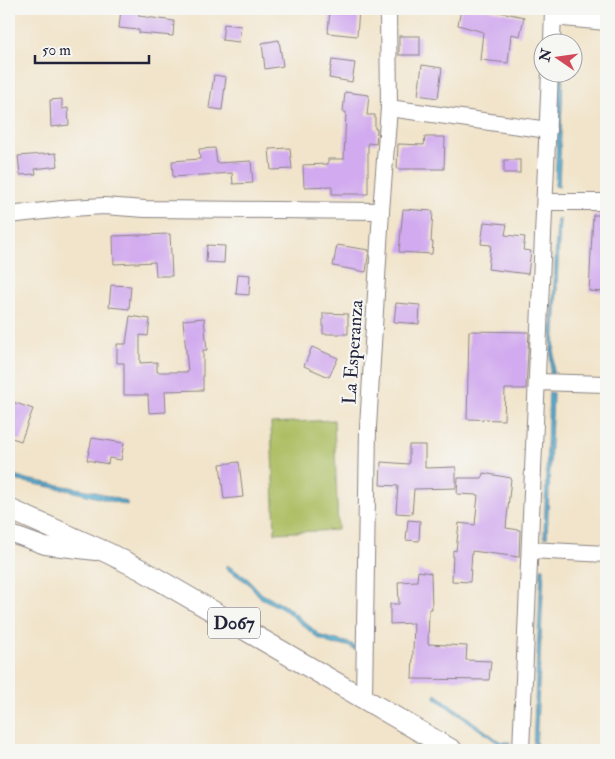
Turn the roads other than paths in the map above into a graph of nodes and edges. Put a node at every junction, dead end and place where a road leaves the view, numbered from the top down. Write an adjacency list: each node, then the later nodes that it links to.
1 (388, 9): 6 (street, La Esperanza)
2 (553, 13): 3 (street); 4 (street)
3 (606, 22)
4 (552, 32)
5 (550, 82): 7 (street)
6 (389, 108): 7 (street); 10 (street, La Esperanza)
7 (548, 130): 8 (street)
8 (545, 202): 9 (street); 12 (street)
9 (606, 202)
10 (381, 211): 11 (street); 19 (street, La Esperanza)
11 (9, 215)
12 (537, 382): 13 (street); 16 (street)
13 (606, 384)
14 (9, 509): 17 (main road, D067)
15 (9, 533): 17 (street)
16 (530, 550): 18 (street); 21 (street)
17 (108, 553): 19 (main road, D067)
18 (606, 554)
19 (364, 698): 20 (main road, D067)
20 (452, 750)
21 (521, 750)

